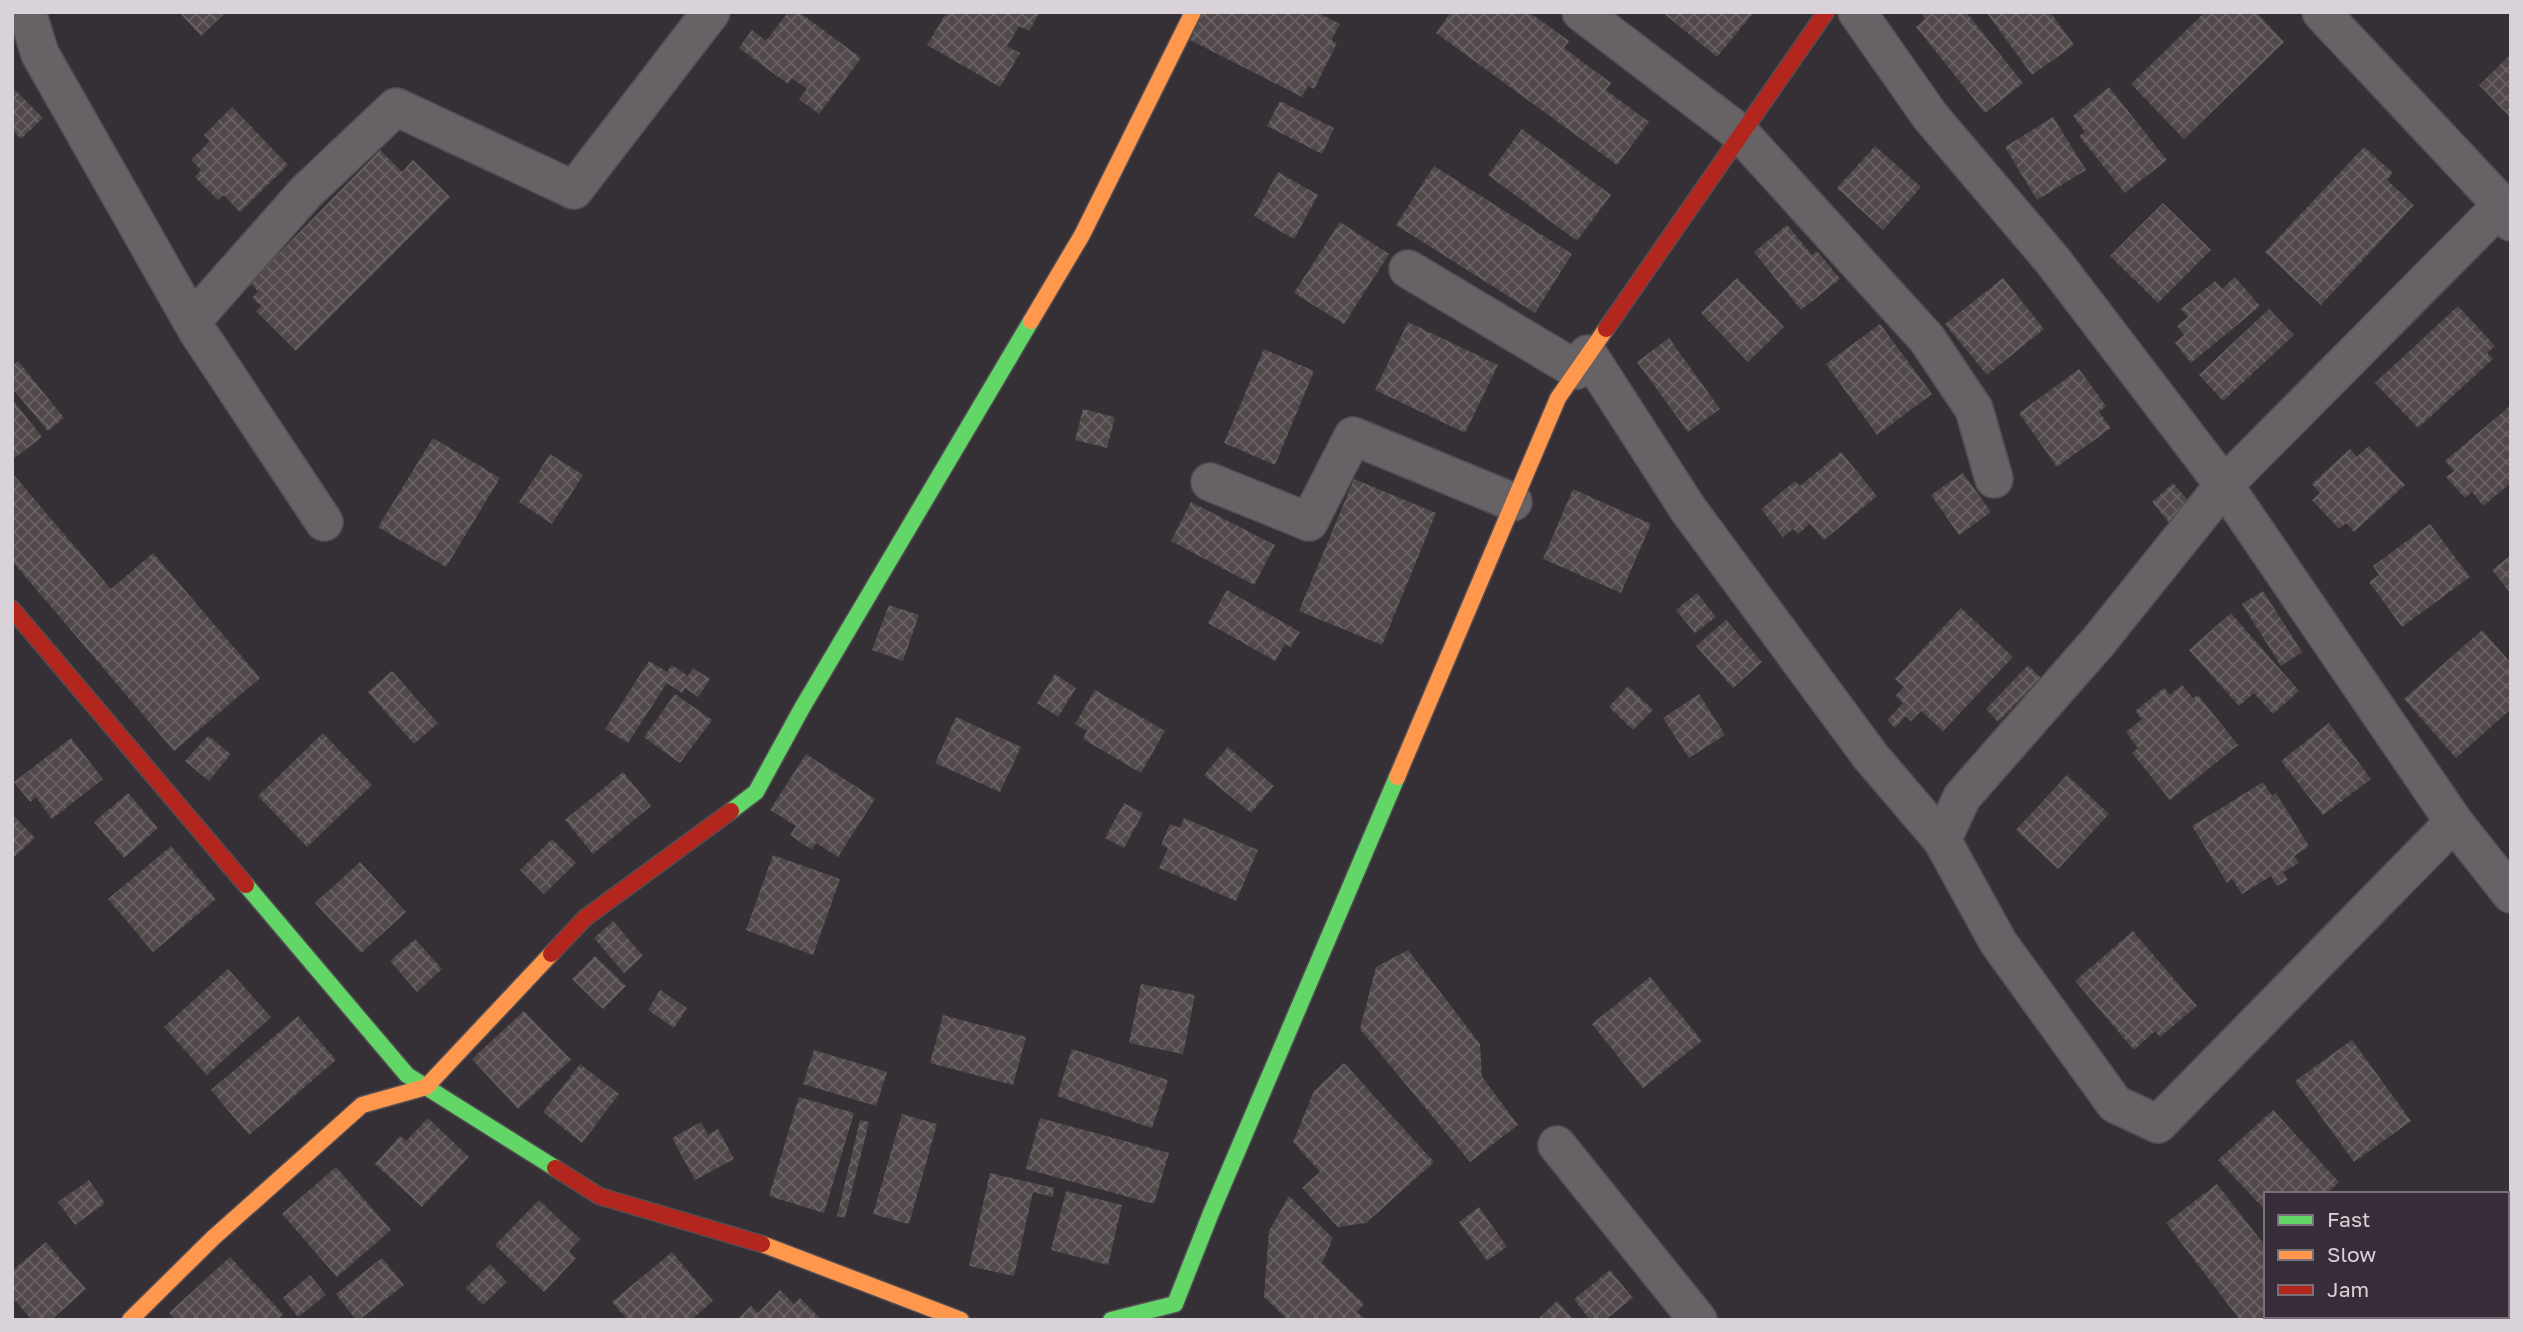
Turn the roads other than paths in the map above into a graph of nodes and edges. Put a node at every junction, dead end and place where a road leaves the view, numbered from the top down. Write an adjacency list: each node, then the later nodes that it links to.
1 (27, 12): 11 (street)
2 (712, 12): 11 (street)
3 (1193, 12): 22 (street)
4 (1581, 12): 8 (street)
5 (1826, 12): 8 (street)
6 (1857, 12): 15 (street)
7 (2321, 12): 9 (street)
8 (1741, 134): 12 (street); 13 (street)
9 (2506, 213): 15 (street)
10 (1408, 269): 12 (street)
11 (192, 321): 17 (street)
12 (1582, 362): 16 (street); 20 (street)
13 (1994, 479)
14 (1210, 482): 16 (street)
15 (2224, 485): 19 (street); 20 (street)
16 (1513, 502): 24 (street)
17 (324, 522)
18 (12, 609): 22 (street)
19 (2454, 822): 20 (street); 21 (street)
20 (1942, 840)
21 (2511, 894)
22 (426, 1087): 25 (street); 26 (street)
23 (1557, 1145): 28 (street)
24 (1178, 1312): 27 (street)
25 (130, 1320)
26 (961, 1320)
27 (1111, 1320)
28 (1698, 1320)

